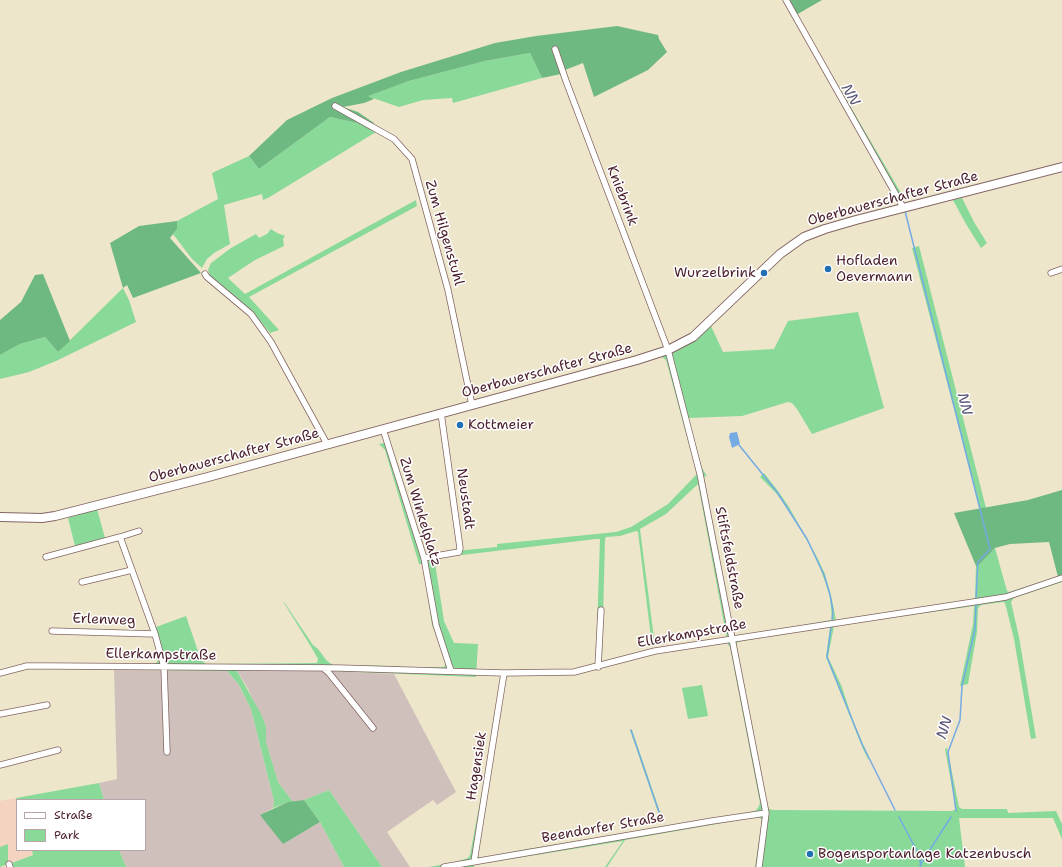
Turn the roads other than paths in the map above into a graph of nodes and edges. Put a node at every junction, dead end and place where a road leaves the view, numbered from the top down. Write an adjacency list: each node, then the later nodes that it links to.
1 (786, 0): 5 (street)
2 (555, 49): 9 (street, Kniebrink)
3 (336, 106): 10 (street, Zum Hilgenstuhl)
4 (1062, 167): 5 (main road, Oberbauerschafter Straße)
5 (903, 207): 9 (main road, Oberbauerschafter Straße)
6 (1062, 269): 7 (street)
7 (1051, 273)
8 (205, 274): 13 (street)
9 (668, 350): 10 (main road, Oberbauerschafter Straße); 25 (street, Stiftsfeldstraße)
10 (472, 405): 11 (main road, Oberbauerschafter Straße)
11 (441, 413): 12 (main road, Oberbauerschafter Straße); 18 (street, Neustadt)
12 (383, 429): 13 (main road, Oberbauerschafter Straße); 18 (street, Zum Winkelplatz)
13 (327, 444): 14 (main road, Oberbauerschafter Straße)
14 (0, 517)
15 (139, 531): 16 (street)
16 (120, 537): 17 (street); 19 (street)
17 (46, 557)
18 (424, 558): 29 (street, Zum Winkelplatz)
19 (132, 570): 21 (street); 24 (street)
20 (1062, 578): 25 (street, Ellerkampstraße)
21 (82, 582)
22 (601, 610): 27 (street)
23 (52, 631): 24 (street, Erlenweg)
24 (155, 634): 26 (street)
25 (732, 639): 27 (street, Ellerkampstraße); 38 (street, Stiftsfeldstraße)
26 (164, 667): 28 (street, Ellerkampstraße); 30 (street, Ellerkampstraße); 36 (street)
27 (598, 667): 31 (street, Ellerkampstraße)
28 (323, 668): 29 (street, Ellerkampstraße); 34 (street)
29 (451, 671): 31 (street, Ellerkampstraße)
30 (0, 673)
31 (504, 673): 39 (street, Hagensiek)
32 (47, 705): 33 (street)
33 (0, 714)
34 (373, 728)
35 (58, 750): 37 (street)
36 (166, 752)
37 (0, 765)
38 (766, 813): 39 (street, Beendorfer Straße); 41 (street, Stiftsfeldstraße)
39 (474, 862): 40 (street, Beendorfer Straße)
40 (444, 867)
41 (759, 867)

